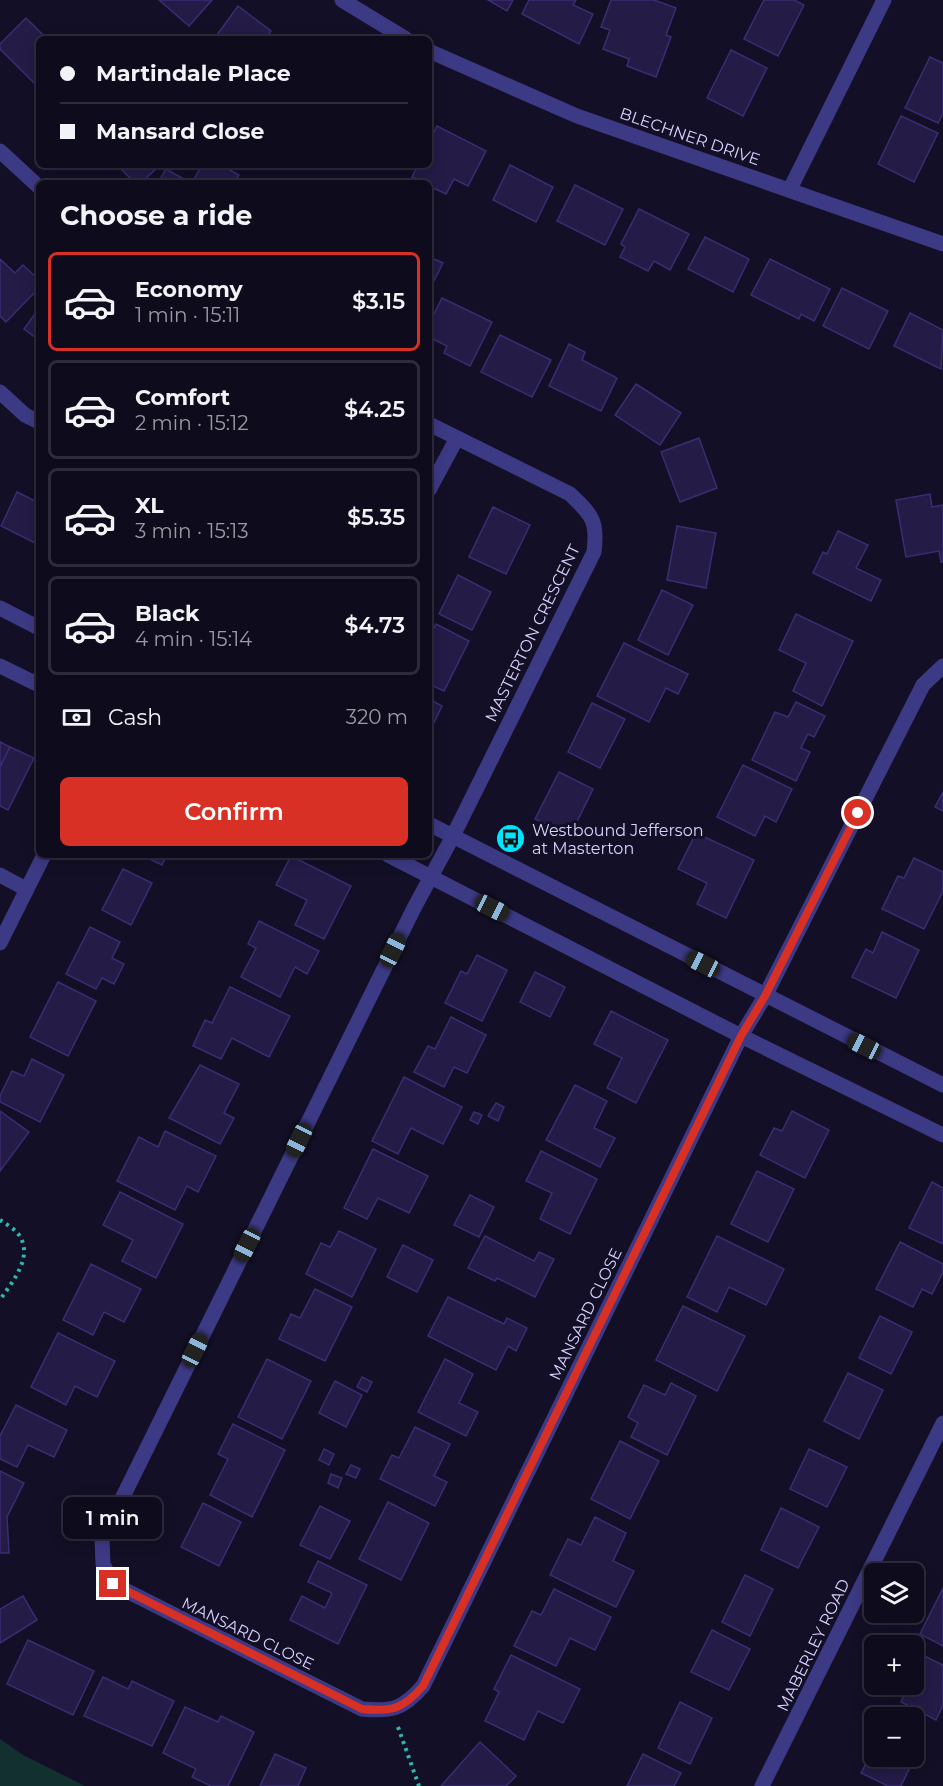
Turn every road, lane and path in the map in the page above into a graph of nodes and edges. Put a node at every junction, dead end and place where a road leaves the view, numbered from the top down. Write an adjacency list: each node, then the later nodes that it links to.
1 (342, 0): 3 (street)
2 (884, 0): 7 (street)
3 (401, 36)
4 (432, 52): 7 (street, BLECHNER DRIVE)
5 (0, 151): 6 (street)
6 (36, 184)
7 (790, 189): 8 (street, BLECHNER DRIVE)
8 (943, 244)
9 (0, 392): 10 (street)
10 (36, 420)
11 (432, 426): 12 (street, MASTERTON CRESCENT)
12 (456, 438): 13 (street); 20 (street, MASTERTON CRESCENT)
13 (432, 484)
14 (0, 608): 15 (street)
15 (36, 626)
16 (0, 666): 18 (street)
17 (943, 666): 27 (street, MANSARD CLOSE)
18 (36, 684)
19 (432, 826): 20 (street)
20 (453, 836): 24 (street, MANSARD CLOSE); 27 (street)
21 (42, 858): 25 (street)
22 (394, 858): 24 (street)
23 (0, 875): 25 (street)
24 (430, 876): 28 (street); 34 (street, MANSARD CLOSE)
25 (26, 889): 26 (street)
26 (0, 943)
27 (765, 996): 28 (street, MANSARD CLOSE); 29 (street)
28 (741, 1036): 30 (street); 34 (street, MANSARD CLOSE)
29 (943, 1085)
30 (943, 1135)
31 (0, 1220): 32 (path)
32 (0, 1300)
33 (943, 1423): 36 (street, MABERLEY ROAD)
34 (391, 1710): 35 (path)
35 (419, 1786)
36 (762, 1786)

